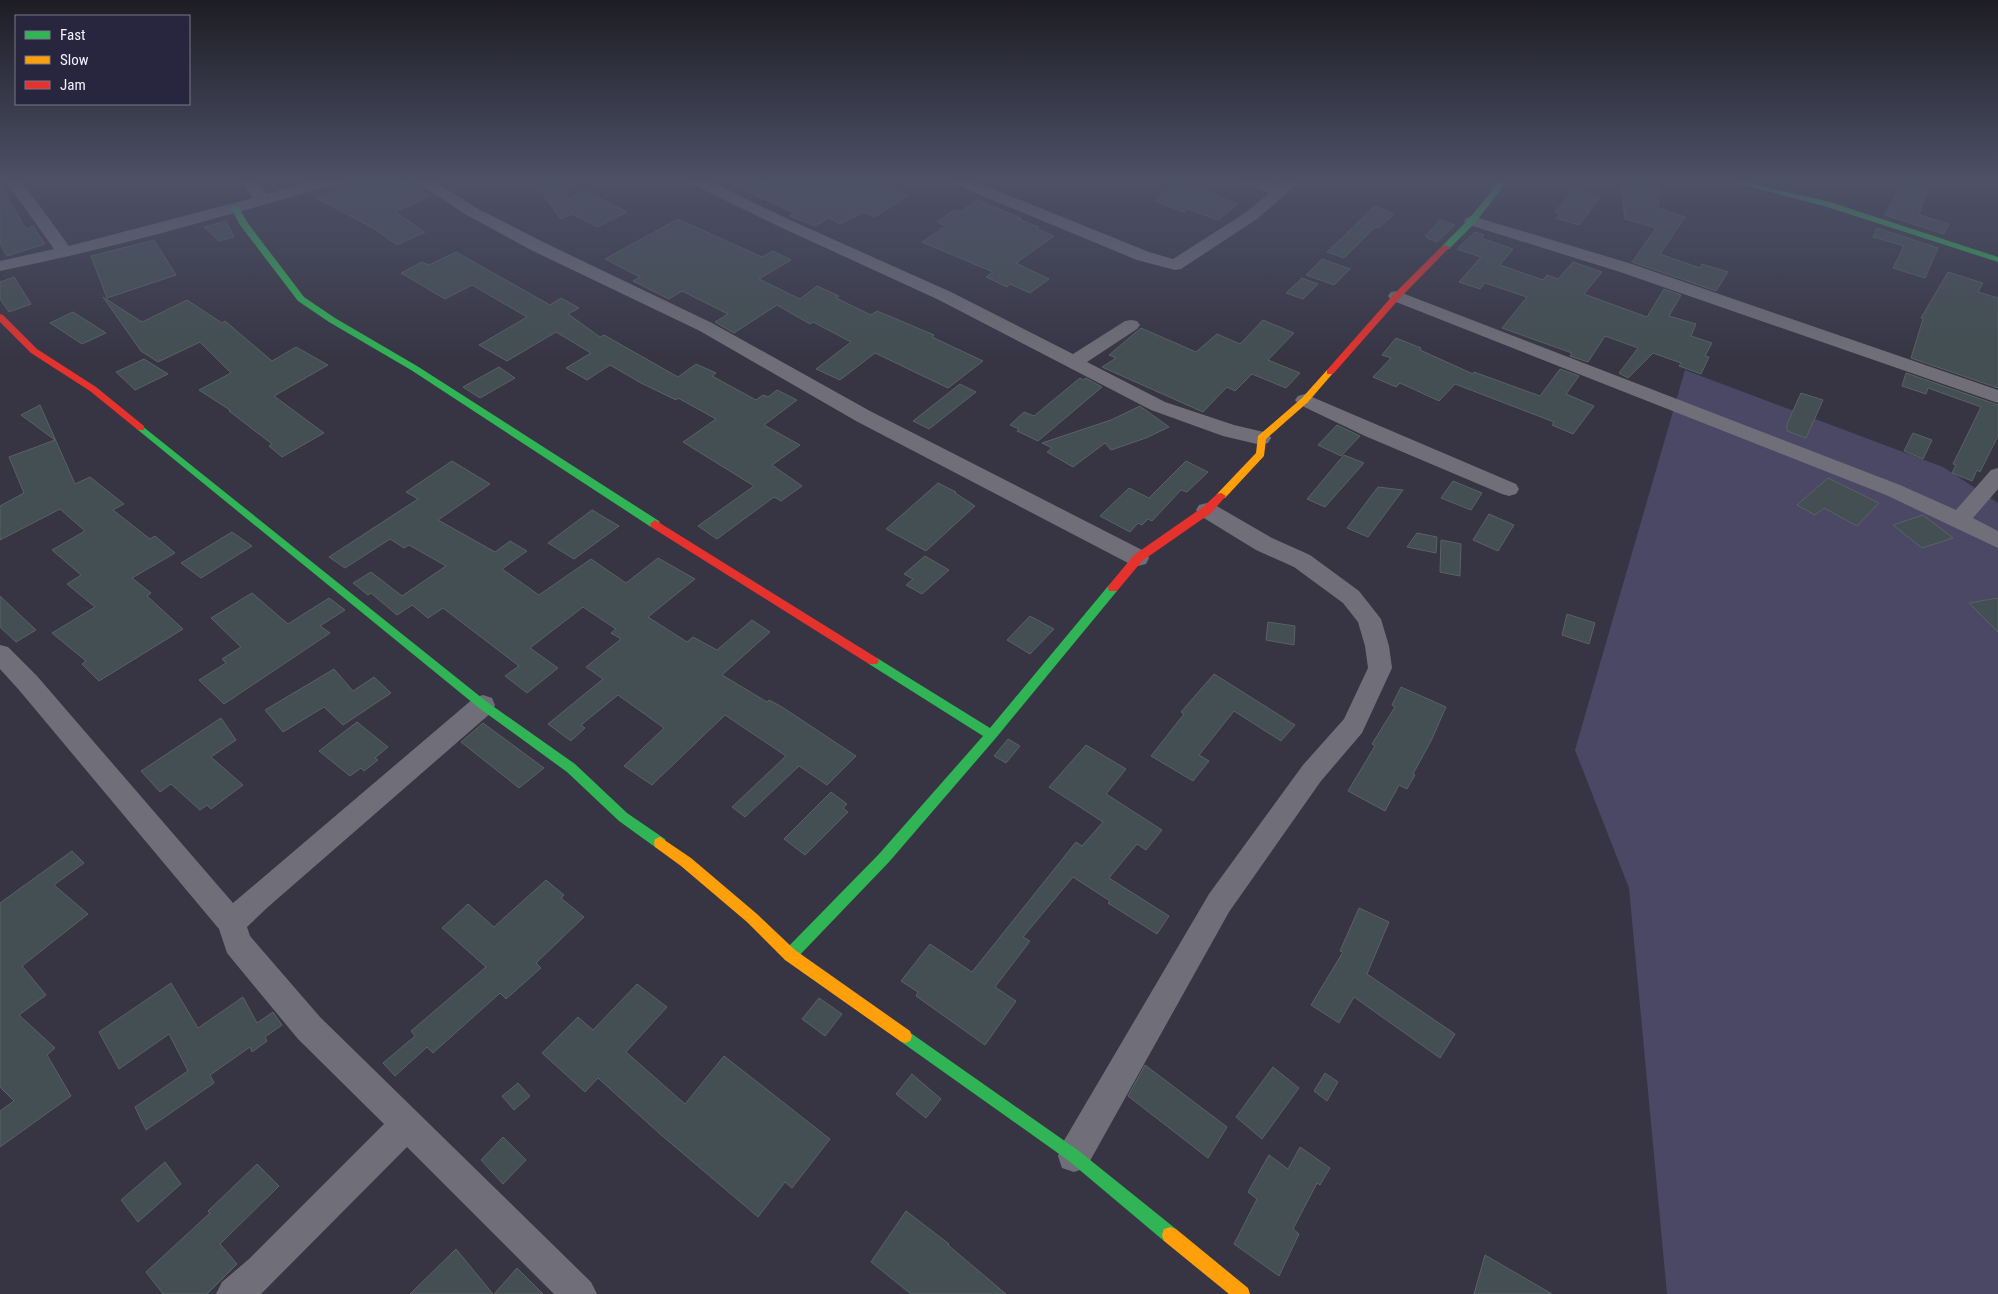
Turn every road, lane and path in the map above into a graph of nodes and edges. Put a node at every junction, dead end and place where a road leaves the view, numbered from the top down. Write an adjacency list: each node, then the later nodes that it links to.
1 (55, 239): 11 (street)
2 (114, 239): 11 (street)
3 (256, 239): 29 (street)
4 (527, 239): 26 (street)
5 (820, 239): 17 (street)
6 (1106, 239): 7 (street)
7 (1215, 239)
8 (1453, 239): 14 (street)
9 (1532, 239): 18 (street)
10 (1935, 239): 12 (street)
11 (65, 252): 13 (street)
12 (1998, 260)
13 (0, 266)
14 (1396, 296): 19 (street); 24 (street)
15 (0, 317): 28 (street)
16 (1131, 325): 17 (street)
17 (1074, 362): 20 (street)
18 (1998, 397)
19 (1306, 400): 20 (street); 22 (street)
20 (1260, 438): 23 (street)
21 (1998, 475): 24 (street)
22 (1509, 489)
23 (1207, 510): 26 (street); 33 (street)
24 (1959, 520): 25 (street)
25 (1998, 540)
26 (1138, 558): 29 (street)
27 (0, 654): 30 (street)
28 (483, 705): 30 (street); 31 (street)
29 (990, 734): 31 (street)
30 (232, 923): 32 (street)
31 (790, 955): 33 (street)
32 (406, 1124): 34 (street); 35 (street)
33 (1074, 1156): 36 (street)
34 (234, 1294)
35 (579, 1294)
36 (1242, 1294)

